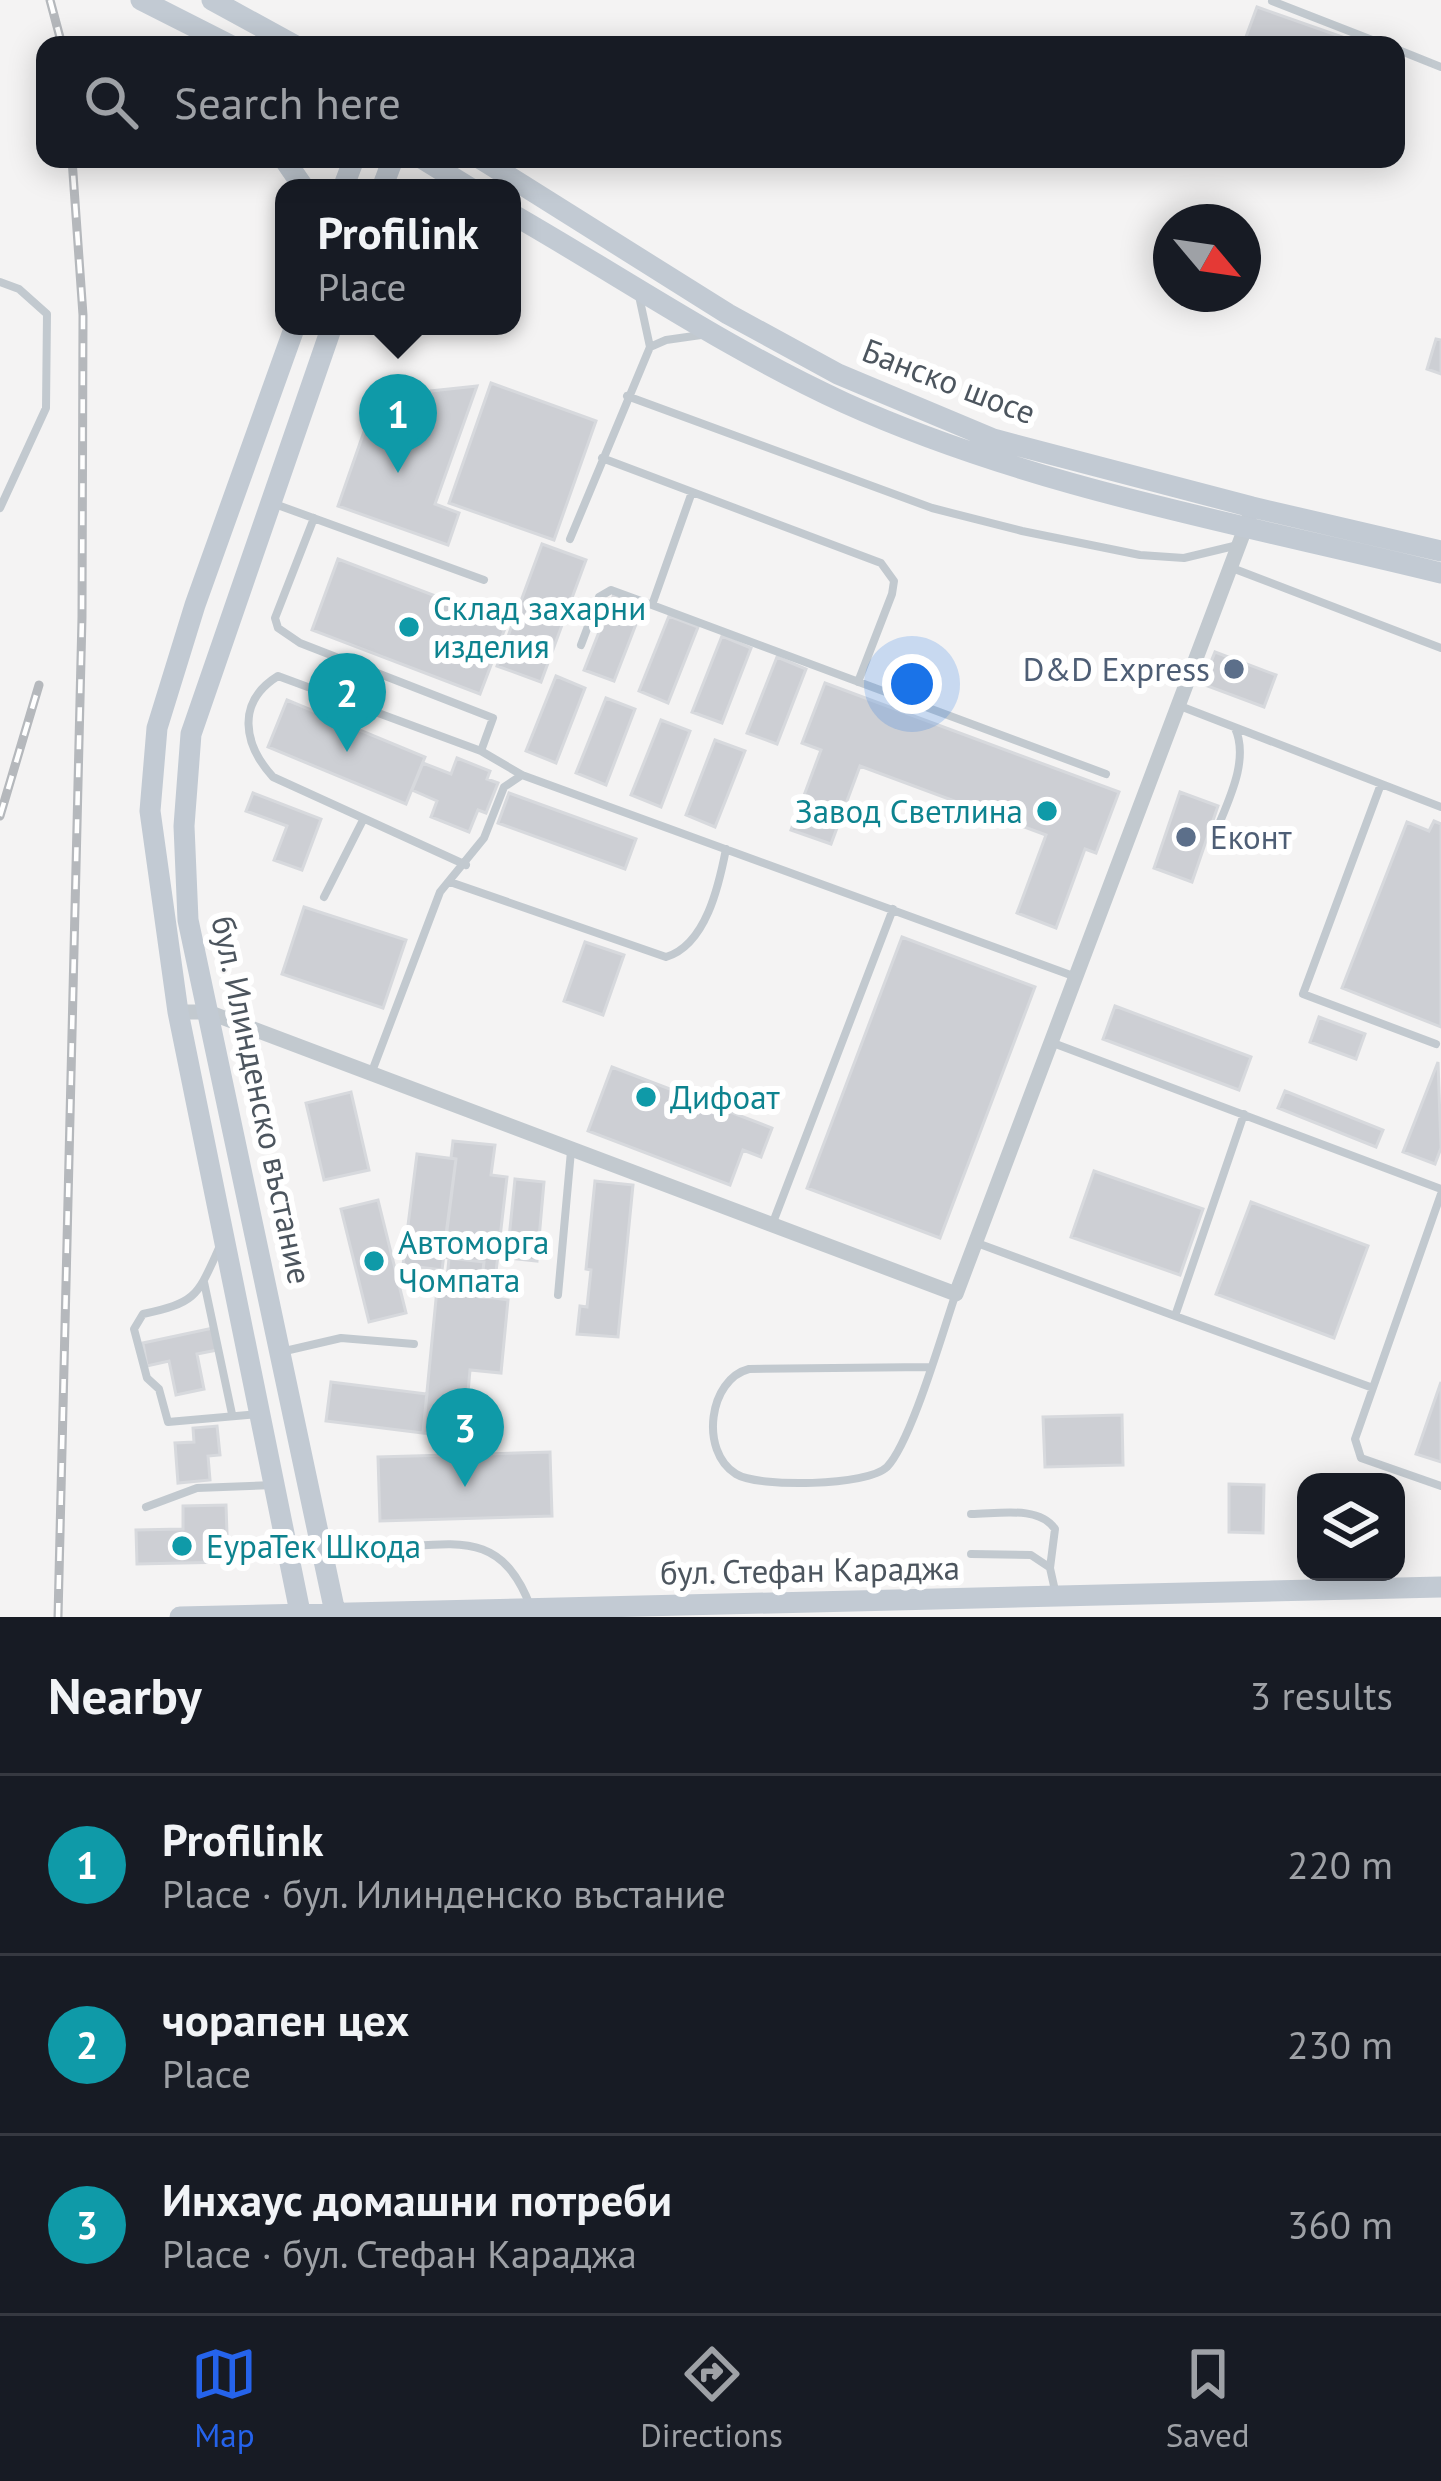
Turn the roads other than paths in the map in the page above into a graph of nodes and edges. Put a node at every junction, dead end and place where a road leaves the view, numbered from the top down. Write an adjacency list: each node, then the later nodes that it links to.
1 (141, 0): 4 (main road)
2 (212, 0): 7 (main road)
3 (1271, 1): 8 (lane)
4 (170, 14): 5 (main road); 6 (main road)
5 (192, 36)
6 (213, 36)
7 (278, 36)
8 (1362, 36)
9 (1405, 53): 10 (lane)
10 (1441, 67)
11 (521, 184): 25 (main road, Банско шосе)
12 (521, 219): 14 (main road, Банско шосе)
13 (0, 282): 23 (lane)
14 (633, 284): 17 (main road, Банско шосе); 18 (lane)
15 (292, 335): 50 (main road, бул. Илинденско въстание)
16 (329, 335): 22 (main road, бул. Илинденско въстание)
17 (717, 335): 18 (lane); 25 (main road, Банско шосе)
18 (650, 347): 19 (lane)
19 (627, 396): 20 (lane); 25 (lane)
20 (602, 458): 21 (lane); 26 (lane)
21 (692, 492): 31 (lane); 34 (lane)
22 (271, 502): 24 (lane); 51 (main road, бул. Илинденско въстание)
23 (0, 508)
24 (314, 518): 30 (lane); 37 (lane)
25 (1246, 526): 27 (main road, Банско шосе); 28 (street); 29 (main road, Банско шосе)
26 (570, 539)
27 (1441, 551)
28 (1231, 568): 33 (lane); 35 (street)
29 (1441, 573)
30 (484, 580)
31 (652, 605): 32 (lane); 34 (lane)
32 (581, 645)
33 (1441, 648)
34 (858, 682): 38 (lane)
35 (1179, 705): 36 (lane); 49 (street)
36 (1234, 727): 40 (lane); 43 (lane)
37 (481, 751): 39 (lane); 42 (lane)
38 (1106, 774)
39 (522, 775): 44 (lane); 45 (lane)
40 (1381, 784): 41 (lane); 53 (lane)
41 (1441, 807)
42 (363, 820): 45 (lane); 47 (lane)
43 (1212, 842)
44 (726, 849): 46 (lane); 48 (lane)
45 (466, 865): 46 (lane)
46 (450, 882): 54 (lane)
47 (324, 897)
48 (893, 909): 49 (lane); 58 (lane)
49 (1077, 978): 52 (street)
50 (178, 1012): 51 (street); 59 (main road, бул. Илинденско въстание)
51 (208, 1012): 54 (street); 66 (main road, бул. Илинденско въстание)
52 (1053, 1043): 55 (lane); 60 (street)
53 (1436, 1044)
54 (371, 1075): 56 (street)
55 (1244, 1114): 57 (lane); 64 (lane)
56 (571, 1150): 58 (street); 63 (lane)
57 (1441, 1191): 68 (lane)
58 (772, 1225): 62 (street)
59 (225, 1236): 61 (lane); 69 (main road, бул. Илинденско въстание)
60 (976, 1243): 62 (street); 64 (lane)
61 (204, 1281): 70 (lane); 70 (lane)
62 (956, 1294): 67 (lane)
63 (558, 1295)
64 (1175, 1316): 68 (lane)
65 (414, 1344): 66 (lane)
66 (281, 1352): 82 (main road, бул. Илинденско въстание)
67 (929, 1367): 67 (lane)
68 (1373, 1388): 72 (lane)
69 (260, 1414): 70 (lane); 71 (main road, бул. Илинденско въстание)
70 (232, 1415)
71 (275, 1485): 73 (lane); 81 (main road, бул. Илинденско въстание)
72 (1441, 1486)
73 (146, 1507)
74 (971, 1514): 77 (lane)
75 (382, 1548): 80 (lane)
76 (970, 1554): 77 (lane)
77 (1051, 1568): 79 (lane)
78 (1441, 1588): 79 (main road, бул. Стефан Караджа)
79 (1056, 1597): 80 (main road, бул. Стефан Караджа)
80 (532, 1609): 82 (main road, бул. Стефан Караджа)
81 (301, 1616): 82 (main road, бул. Стефан Караджа); 83 (main road, бул. Стефан Караджа)
82 (336, 1616)
83 (180, 1617)

